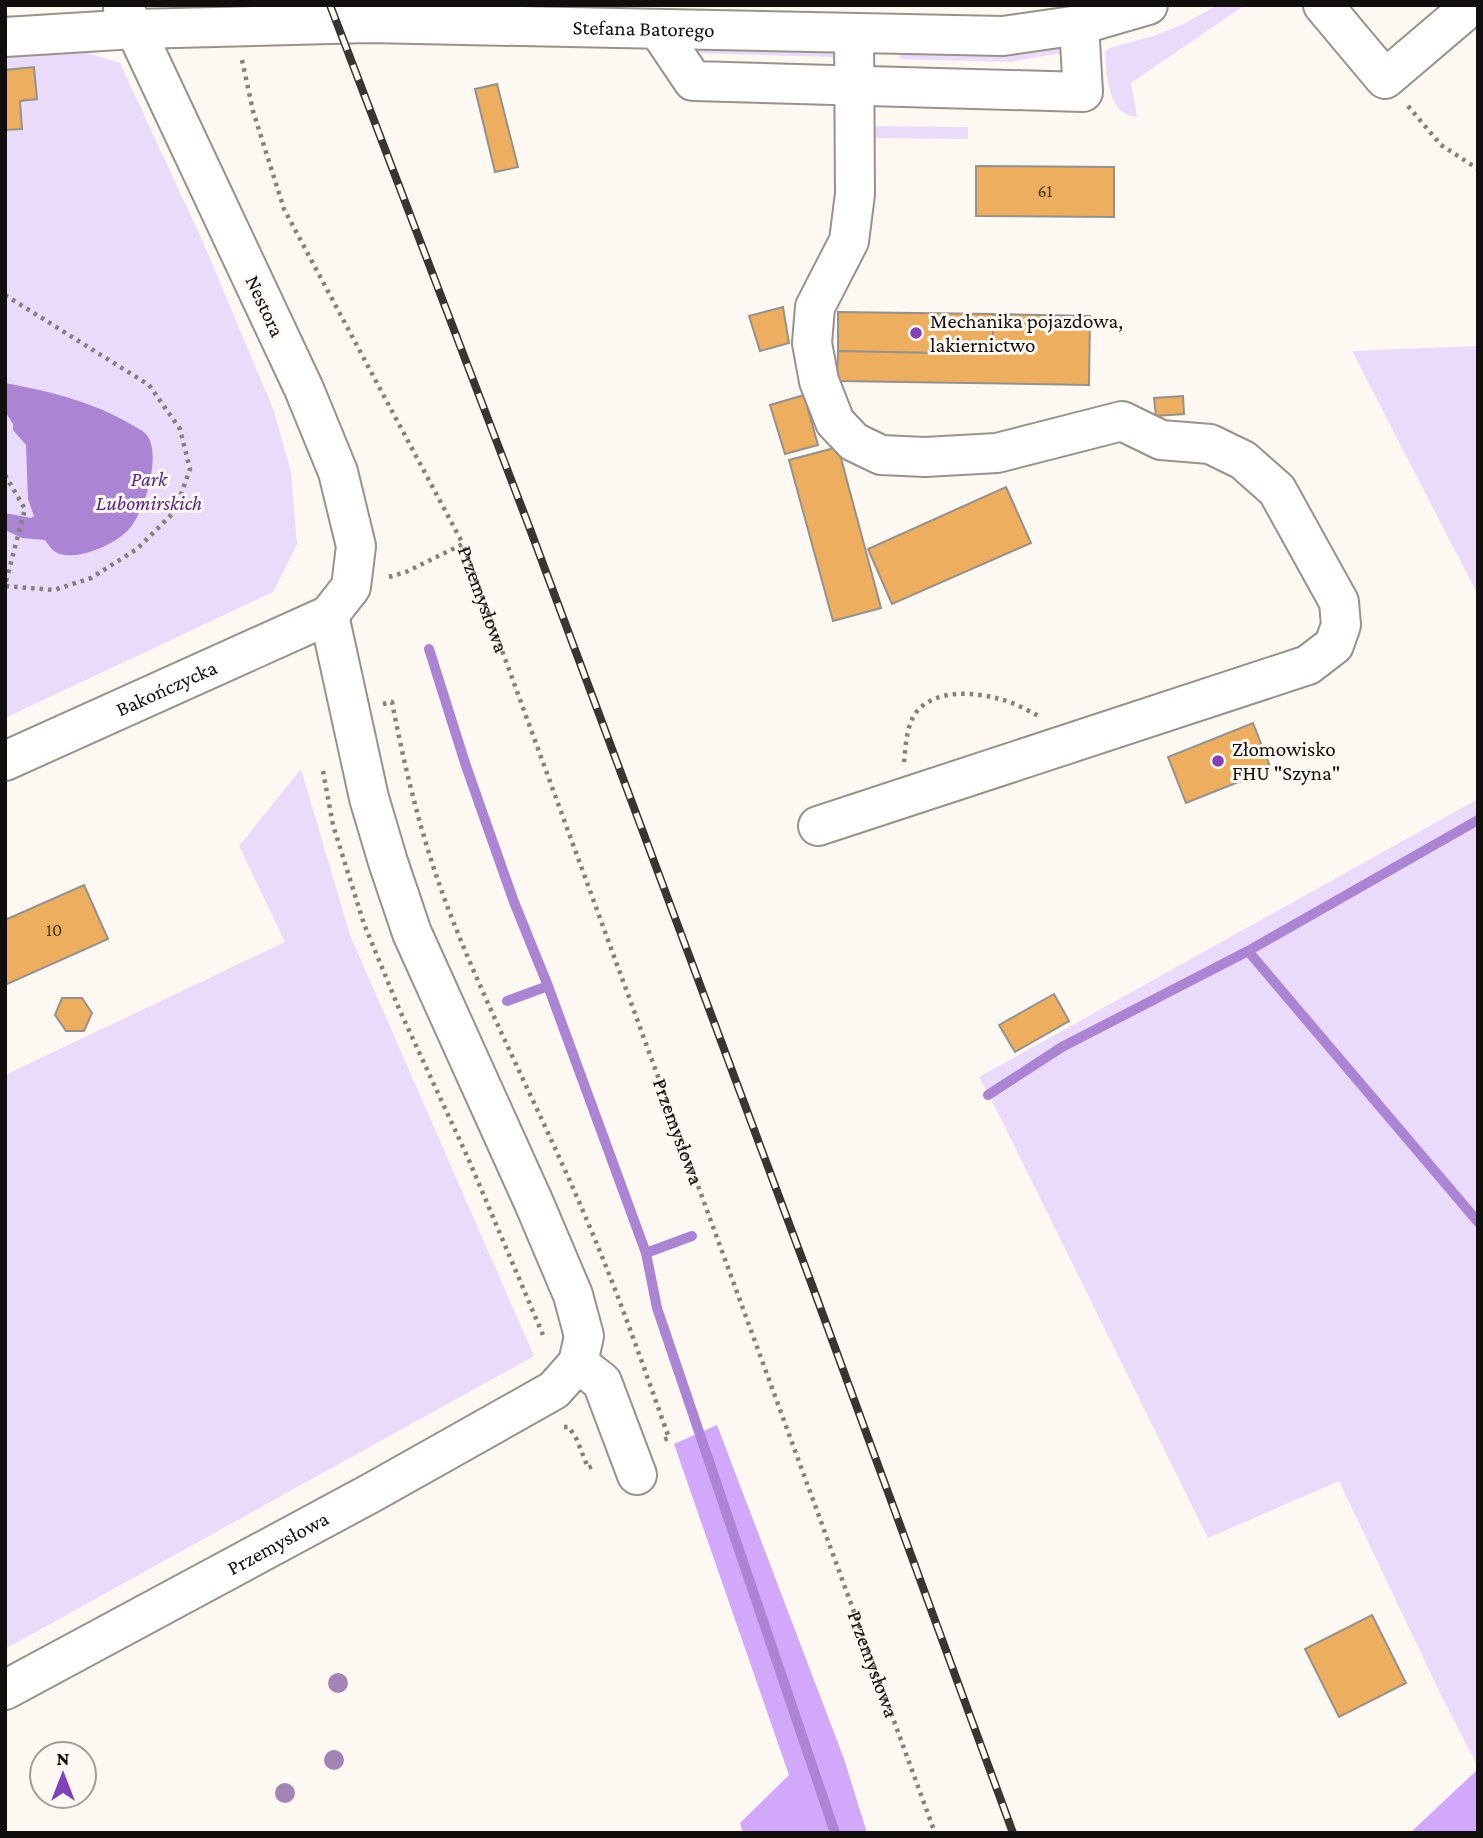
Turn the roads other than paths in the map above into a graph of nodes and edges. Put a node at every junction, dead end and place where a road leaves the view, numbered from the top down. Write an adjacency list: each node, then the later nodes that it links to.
1 (1148, 5): 7 (street, Stefana Batorego)
2 (1323, 5): 3 (street)
3 (1472, 5)
4 (475, 15): 5 (street, Stefana Batorego); 8 (street, Stefana Batorego)
5 (128, 17): 10 (street, Stefana Batorego); 12 (street, Nestora)
6 (783, 19): 8 (street, Stefana Batorego); 9 (street, Stefana Batorego)
7 (1079, 25): 9 (street, Stefana Batorego); 11 (street)
8 (658, 29): 11 (street)
9 (855, 34): 11 (street)
10 (5, 37)
11 (855, 85): 14 (street)
12 (340, 601): 13 (street, Bakończycka); 15 (street)
13 (5, 761)
14 (818, 826)
15 (578, 1363): 16 (street); 17 (street, Przemysłowa)
16 (633, 1464)
17 (5, 1690)

